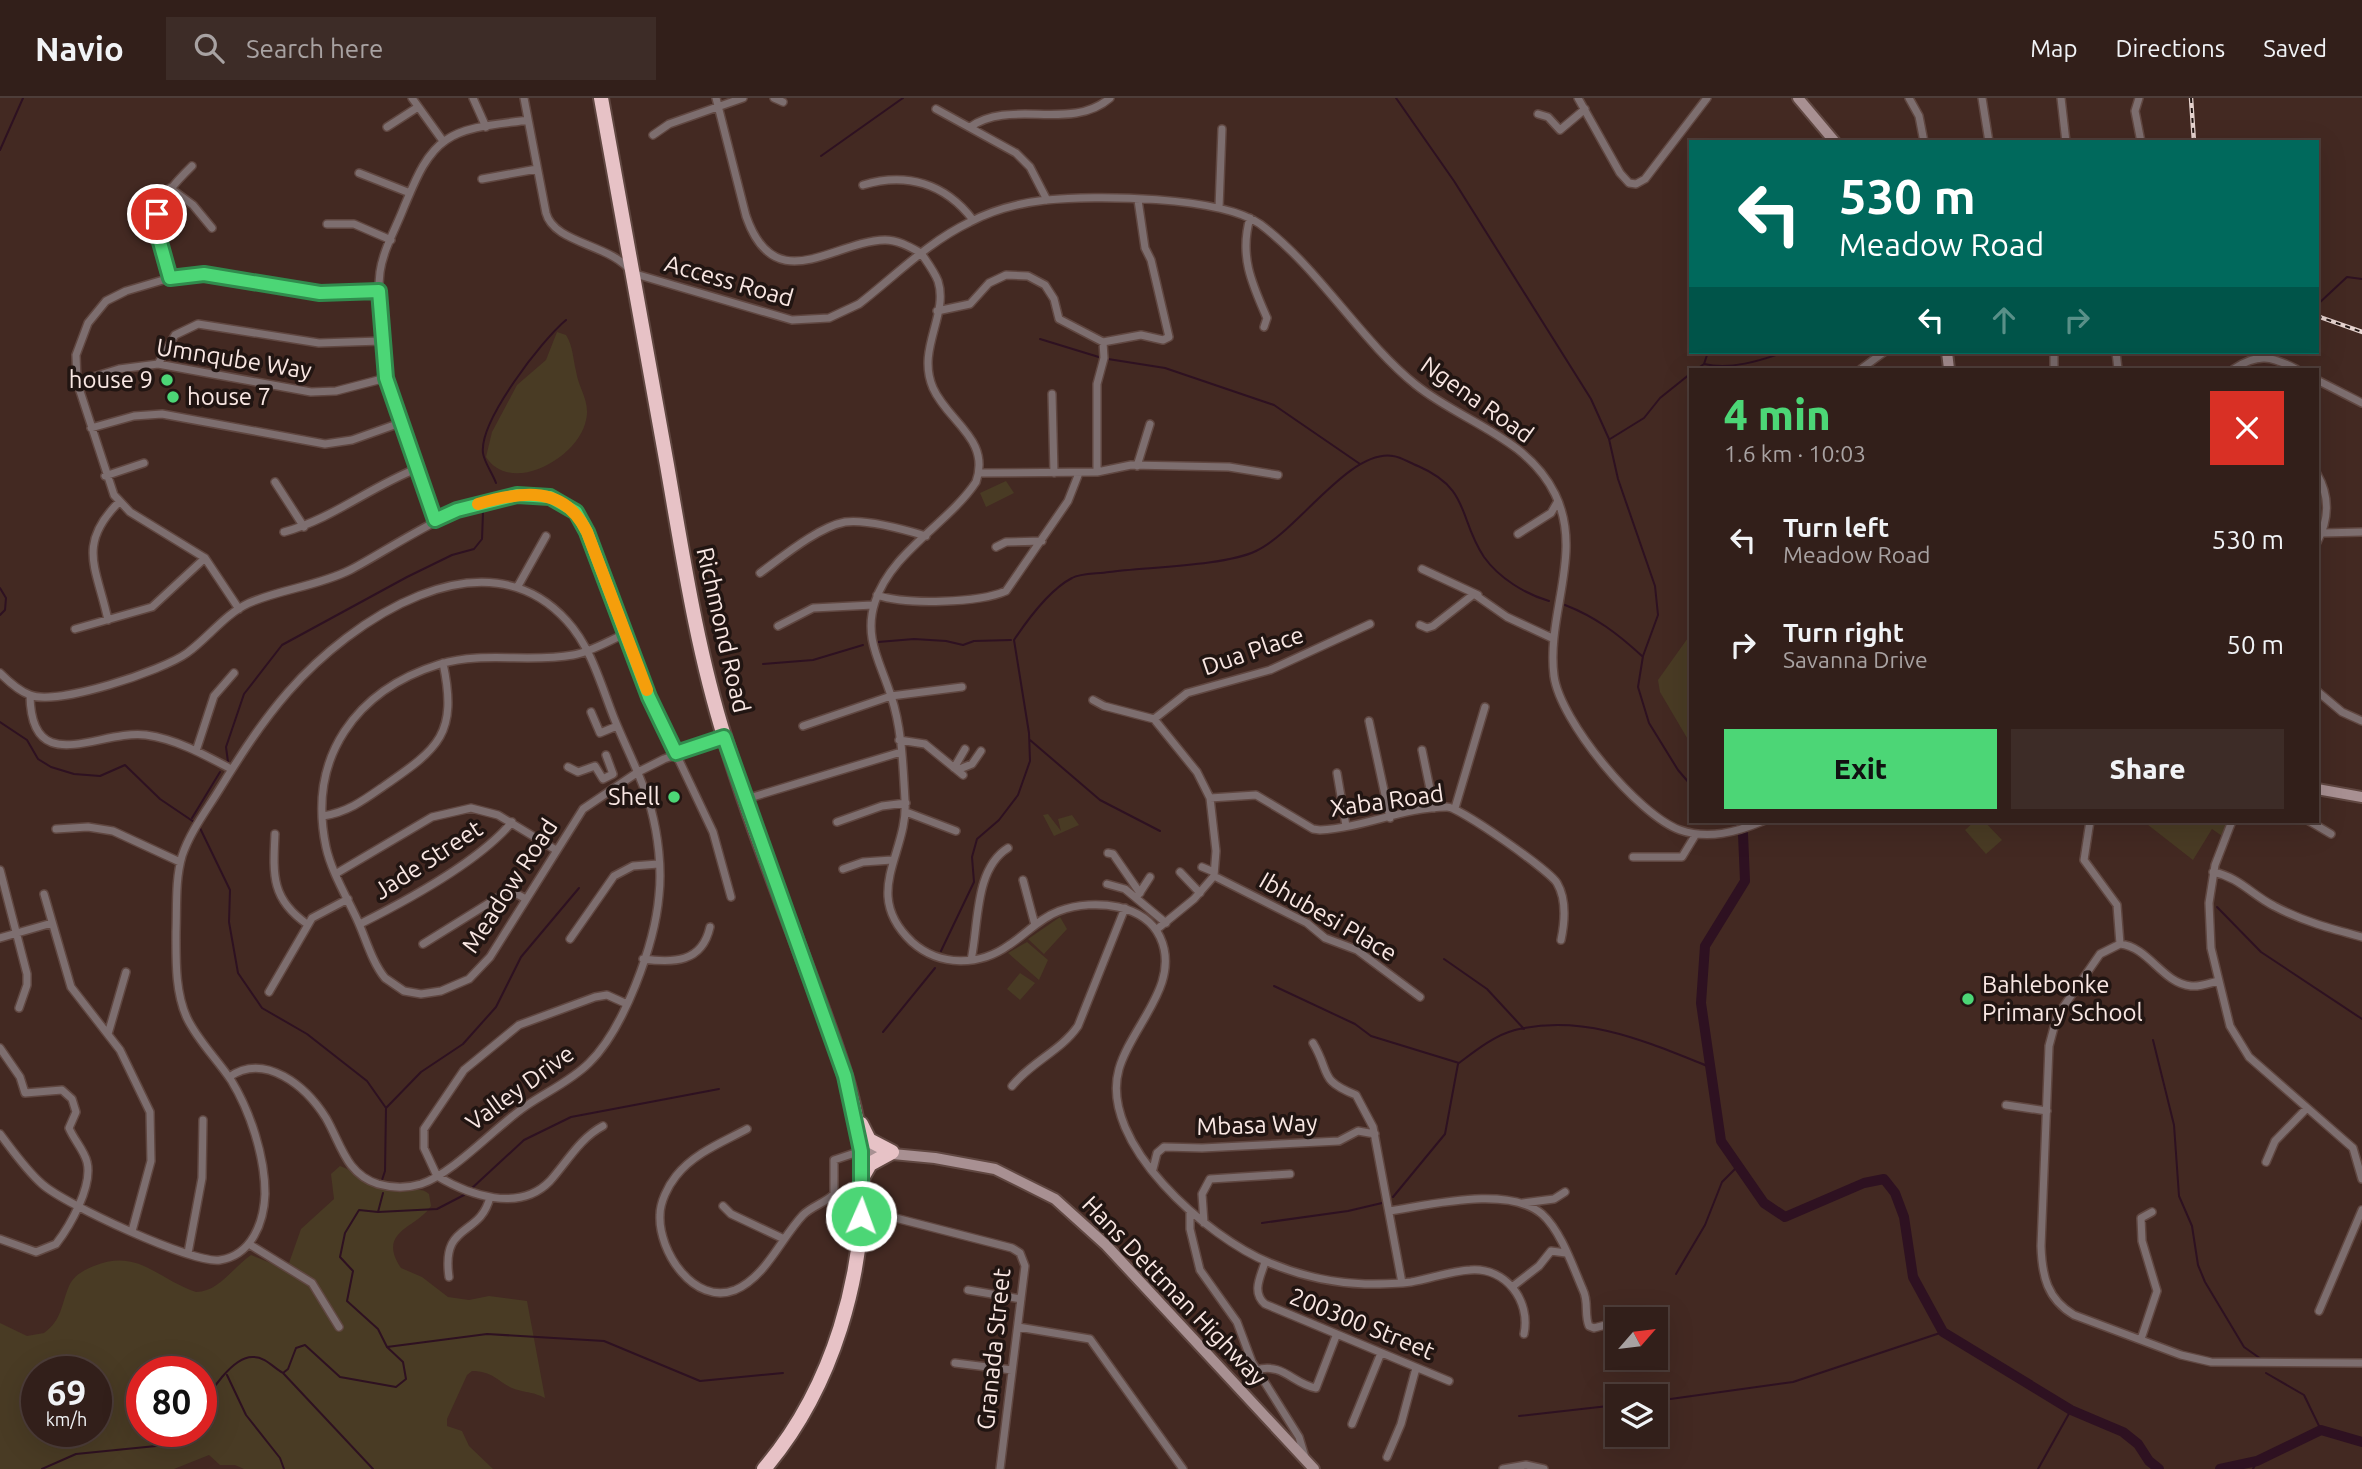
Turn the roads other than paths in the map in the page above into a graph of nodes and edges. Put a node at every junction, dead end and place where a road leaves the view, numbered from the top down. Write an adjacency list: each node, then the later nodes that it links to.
1 (412, 98): 17 (street)
2 (474, 98): 24 (street)
3 (524, 98): 22 (street, Access Road)
4 (601, 98): 50 (highway, Richmond Road)
5 (716, 98): 18 (street)
6 (744, 98): 18 (street)
7 (774, 98): 16 (street)
8 (1110, 98): 25 (street)
9 (1578, 98): 19 (street)
10 (1707, 98): 19 (street)
11 (1909, 98): 29 (street)
12 (1982, 98): 30 (street)
13 (2061, 98): 31 (street)
14 (2140, 98): 32 (street)
15 (1800, 99): 28 (street)
16 (783, 102)
17 (418, 107): 23 (street); 33 (street)
18 (717, 108): 27 (street); 49 (street)
19 (1585, 108): 21 (street)
20 (936, 109): 25 (street)
21 (1538, 114)
22 (528, 120): 24 (street); 35 (street, Access Road)
23 (387, 127)
24 (486, 127): 33 (street)
25 (971, 127): 41 (street)
26 (1222, 128): 43 (street)
27 (653, 135)
28 (1833, 140)
29 (1924, 140)
30 (1989, 140)
31 (2066, 140)
32 (2141, 140)
33 (443, 142): 40 (street)
34 (192, 166): 39 (street)
35 (537, 169): 37 (street); 50 (street, Access Road)
36 (359, 173): 40 (street)
37 (482, 179)
38 (863, 185): 45 (street)
39 (170, 188): 47 (street); 51 (street)
40 (410, 193): 48 (street)
41 (1048, 200): 42 (street, Ngena Road); 45 (street, Ngena Road)
42 (1138, 200): 43 (street, Ngena Road); 56 (street)
43 (1219, 208): 44 (street, Ngena Road)
44 (1250, 218): 54 (street); 81 (street, Ngena Road)
45 (972, 220): 49 (street, Ngena Road)
46 (327, 225): 48 (street)
47 (212, 228)
48 (391, 240): 52 (street)
49 (921, 253): 50 (street, Access Road); 53 (street)
50 (632, 272): 125 (highway, Richmond Road)
51 (170, 278): 52 (street); 64 (street)
52 (379, 291): 55 (street)
53 (937, 311): 56 (street); 74 (street)
54 (1264, 327)
55 (381, 341): 58 (street); 62 (street)
56 (1103, 342): 73 (street)
57 (1881, 354): 59 (street)
58 (158, 364): 62 (street, Umnqube Way); 64 (street, Umnqube Way)
59 (1862, 368)
60 (2236, 368): 61 (street)
61 (2294, 368)
62 (386, 378): 67 (street)
63 (2319, 381): 66 (street)
64 (77, 382): 69 (street)
65 (1052, 394): 75 (street)
66 (2362, 403)
67 (400, 423): 69 (street); 72 (street)
68 (1150, 424): 71 (street)
69 (91, 428): 78 (street)
70 (144, 463): 78 (street)
71 (1137, 466): 73 (street); 77 (street)
72 (416, 469): 83 (street); 84 (street)
73 (1097, 472): 76 (street)
74 (979, 473): 75 (street); 90 (street)
75 (1054, 473): 76 (street)
76 (1079, 473): 92 (street)
77 (1278, 475)
78 (105, 476): 82 (street)
79 (2319, 479): 87 (street)
80 (275, 482): 84 (street)
81 (1558, 501): 88 (street); 108 (street, Ngena Road)
82 (119, 502): 94 (street); 102 (street)
83 (435, 520): 101 (street); 107 (street)
84 (304, 527): 85 (street)
85 (284, 532)
86 (2362, 532): 87 (street)
87 (2322, 533): 91 (street)
88 (1518, 534)
89 (546, 536): 97 (street)
90 (926, 536): 96 (street); 98 (street)
91 (2319, 538)
92 (1042, 541): 93 (street); 98 (street)
93 (996, 547)
94 (205, 558): 101 (street); 102 (street)
95 (1422, 569): 99 (street)
96 (760, 573)
97 (518, 586): 109 (street, Valley Drive); 135 (street)
98 (877, 595): 100 (street)
99 (1479, 596): 104 (street); 108 (street)
100 (873, 605): 105 (street); 116 (street)
101 (239, 609): 115 (street)
102 (108, 620): 106 (street)
103 (1370, 624): 120 (street, Dua Place)
104 (1420, 625)
105 (778, 626)
106 (75, 629)
107 (627, 633): 109 (street, Meadow Road); 132 (street)
108 (1552, 638): 159 (street, Ngena Road)
109 (586, 650): 110 (street, Meadow Road); 123 (street, Valley Drive)
110 (443, 663): 147 (street, Meadow Road); 147 (street)
111 (0, 673): 115 (street)
112 (234, 673): 129 (street)
113 (962, 687): 116 (street)
114 (2319, 693): 122 (street)
115 (30, 695): 129 (street)
116 (891, 696): 124 (street); 126 (street)
117 (1093, 699): 120 (street)
118 (1485, 707): 145 (street)
119 (591, 712): 123 (street)
120 (1154, 719): 140 (street)
121 (1369, 721): 148 (street)
122 (2362, 721)
123 (617, 726): 137 (street, Valley Drive)
124 (803, 726)
125 (724, 737): 132 (street, Meadow Road); 142 (highway, Richmond Road)
126 (900, 740): 131 (street); 136 (street)
127 (965, 749): 136 (street)
128 (1422, 750): 144 (street)
129 (196, 751): 135 (street)
130 (981, 751): 136 (street)
131 (901, 752): 142 (street); 143 (street)
132 (676, 753): 137 (street, Meadow Road); 181 (street)
133 (606, 755): 134 (street)
134 (568, 766)
135 (231, 769): 166 (street)
136 (958, 771)
137 (638, 772): 162 (street, Meadow Road); 167 (street, Valley Drive)
138 (1337, 773): 155 (street)
139 (2319, 789): 141 (street)
140 (1210, 797): 155 (street, Xaba Road); 174 (street)
141 (2362, 797)
142 (746, 799): 212 (highway, Richmond Road)
143 (906, 803): 146 (street); 150 (street)
144 (1434, 808): 145 (street, Xaba Road); 148 (street, Xaba Road)
145 (1455, 808): 196 (street, Xaba Road)
146 (906, 812): 157 (street); 165 (street)
147 (323, 816): 173 (street, Meadow Road)
148 (1390, 818): 155 (street, Xaba Road)
149 (512, 822): 162 (street); 173 (street); 188 (street, Jade Street)
150 (837, 822)
151 (1757, 823): 159 (street, Ngena Road)
152 (2090, 823): 198 (street)
153 (2231, 823): 172 (street)
154 (2312, 823): 160 (street)
155 (1346, 826)
156 (56, 829): 166 (street)
157 (956, 831)
158 (275, 834): 187 (street)
159 (1696, 834): 164 (street)
160 (2331, 834)
161 (1008, 848): 200 (street)
162 (556, 849): 183 (street, Meadow Road)
163 (1108, 853): 180 (street)
164 (1633, 857)
165 (892, 860): 169 (street); 200 (street)
166 (180, 862): 210 (street)
167 (658, 863): 195 (street); 199 (street, Valley Drive)
168 (1202, 867): 174 (street, Ibhubesi Place)
169 (843, 869)
170 (0, 870): 192 (street)
171 (1180, 872): 178 (street)
172 (2213, 872): 193 (street); 202 (street)
173 (337, 873): 182 (street, Meadow Road)
174 (1214, 874): 178 (street); 204 (street, Ibhubesi Place)
175 (1150, 877): 180 (street)
176 (1023, 880): 189 (street)
177 (1107, 884): 180 (street)
178 (1200, 893): 186 (street)
179 (44, 894): 185 (street)
180 (1140, 896): 186 (street)
181 (731, 897)
182 (348, 899): 187 (street); 188 (street, Meadow Road)
183 (526, 899): 188 (street, Meadow Road); 197 (street)
184 (1125, 908): 189 (street); 191 (street); 211 (street)
185 (52, 923): 192 (street); 207 (street)
186 (1166, 923): 191 (street)
187 (307, 924): 203 (street)
188 (360, 924)
189 (1035, 925): 200 (street)
190 (710, 927): 199 (street)
191 (1156, 930): 224 (street)
192 (17, 933): 194 (street); 206 (street)
193 (2362, 937)
194 (0, 938)
195 (570, 939)
196 (1561, 940)
197 (423, 944)
198 (2120, 944): 202 (street); 215 (street)
199 (643, 959): 205 (street, Valley Drive)
200 (971, 960)
201 (126, 972): 207 (street)
202 (2218, 981): 214 (street)
203 (269, 992)
204 (1420, 997)
205 (627, 1004): 226 (street, Valley Drive); 226 (street)
206 (19, 1008)
207 (108, 1034): 240 (street)
208 (1313, 1042): 220 (street)
209 (0, 1048): 232 (street)
210 (229, 1077): 226 (street, Valley Drive); 243 (street)
211 (1012, 1086)
212 (852, 1103): 221 (highway, Richmond Road); 222 (highway)
213 (2006, 1105): 215 (street)
214 (2307, 1108): 223 (street); 228 (street)
215 (2047, 1111): 258 (street)
216 (203, 1120): 244 (street)
217 (603, 1126): 230 (street)
218 (747, 1129): 242 (street)
219 (0, 1134): 232 (street)
220 (1375, 1134): 224 (street, Mbasa Way); 235 (street)
221 (861, 1151): 222 (street, Hans Dettman Highway); 227 (highway, Richmond Road); 242 (street)
222 (892, 1153): 227 (highway); 268 (street, Hans Dettman Highway)
223 (2266, 1162)
224 (1153, 1169): 237 (street)
225 (1290, 1174): 239 (street)
226 (437, 1176): 230 (street)
227 (862, 1178): 269 (highway, Richmond Road)
228 (2362, 1179)
229 (1565, 1192): 231 (street)
230 (490, 1197): 247 (street)
231 (1522, 1203): 235 (street); 245 (street)
232 (77, 1205): 240 (street); 241 (street)
233 (723, 1206): 242 (street)
234 (2362, 1210): 252 (street)
235 (1389, 1211): 248 (street)
236 (2152, 1212): 258 (street)
237 (1190, 1213): 239 (street); 264 (street)
238 (880, 1214): 251 (street, Granada Street)
239 (1204, 1224): 246 (street)
240 (132, 1231): 244 (street)
241 (0, 1239)
242 (784, 1239)
243 (249, 1244): 244 (street); 254 (street)
244 (188, 1254)
245 (1566, 1254): 249 (street); 253 (street)
246 (1265, 1262): 248 (street); 257 (street, 200300 Street)
247 (449, 1277)
248 (1402, 1283): 249 (street)
249 (1512, 1287): 256 (street)
250 (968, 1290): 251 (street)
251 (1021, 1299): 255 (street, Granada Street)
252 (2319, 1311)
253 (1605, 1325)
254 (339, 1327)
255 (1018, 1327): 263 (street, Granada Street); 271 (street)
256 (1524, 1334)
257 (1336, 1336): 259 (street, 200300 Street); 264 (street)
258 (2141, 1339): 261 (street)
259 (1381, 1353): 262 (street, 200300 Street); 266 (street)
260 (955, 1363): 263 (street)
261 (2362, 1363)
262 (1416, 1368): 265 (street, 200300 Street); 267 (street)
263 (1012, 1370): 270 (street, Granada Street)
264 (1256, 1370): 268 (street)
265 (1449, 1381)
266 (1352, 1424)
267 (1387, 1457)
268 (1306, 1460): 272 (street, Hans Dettman Highway)
269 (764, 1469)
270 (1000, 1469)
271 (1183, 1469)
272 (1314, 1469)
273 (1503, 1469): 274 (street)
274 (1544, 1469)

